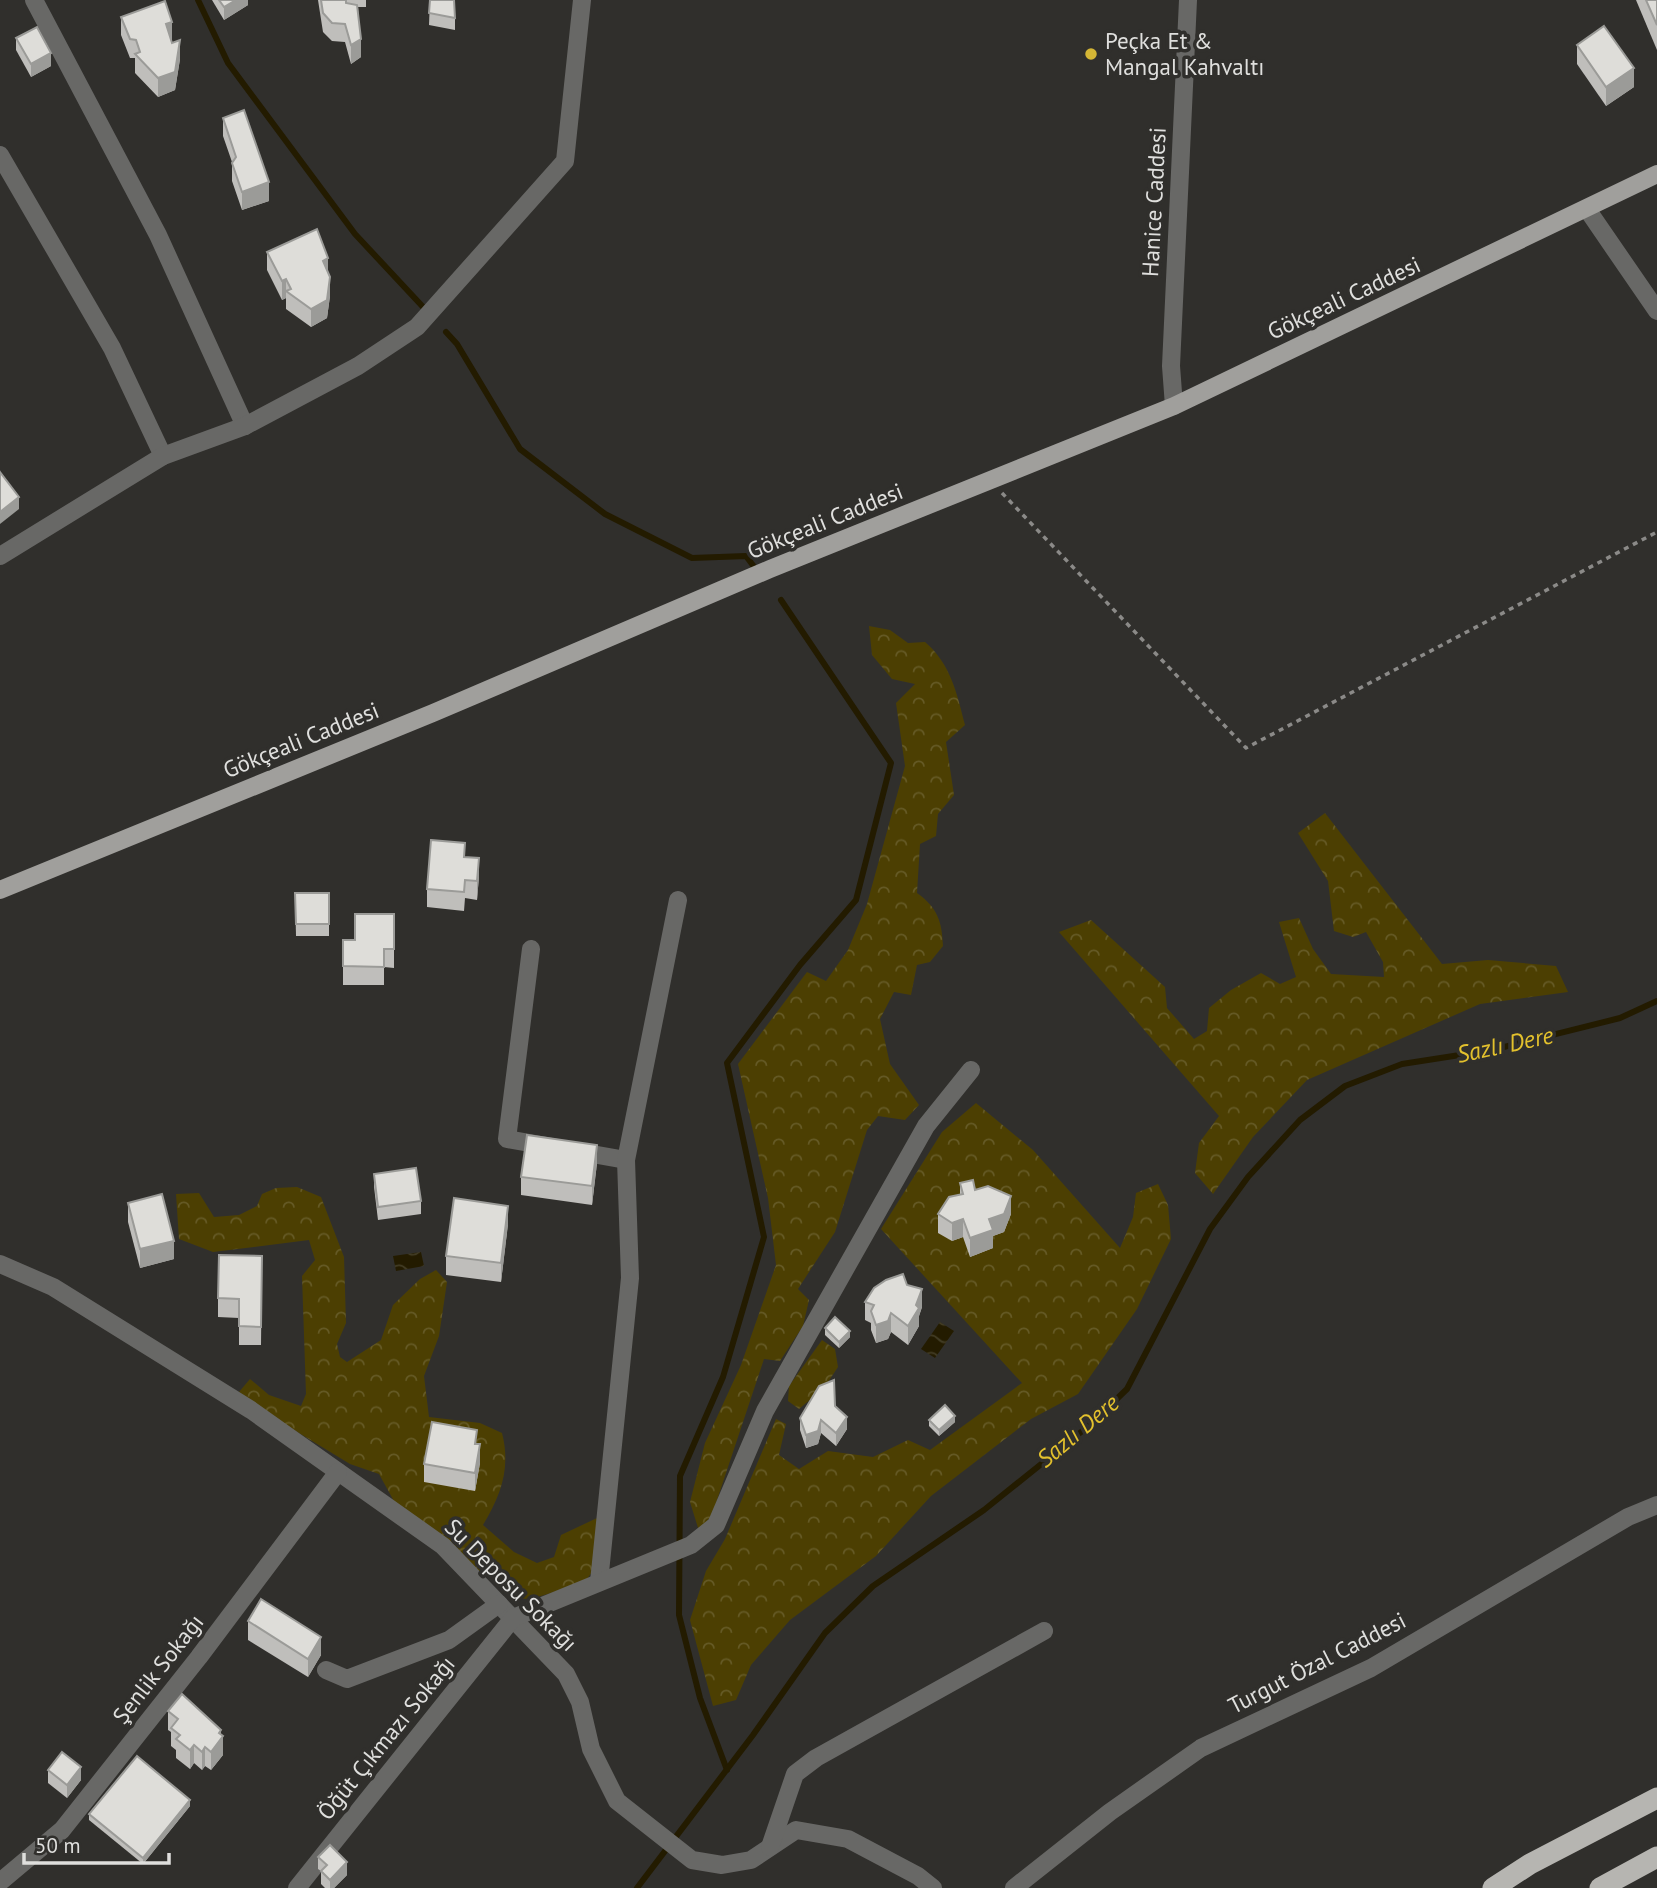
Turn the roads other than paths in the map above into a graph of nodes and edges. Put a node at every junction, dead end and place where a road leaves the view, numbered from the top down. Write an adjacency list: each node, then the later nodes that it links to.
1 (34, 0): 9 (street)
2 (582, 0): 9 (street)
3 (1188, 0): 8 (street, Hanice Caddesi)
4 (0, 155): 10 (street)
5 (1657, 174): 6 (main road, Gökçeali Caddesi)
6 (1587, 209): 7 (street); 8 (main road, Gökçeali Caddesi)
7 (1657, 311)
8 (1174, 406): 12 (main road, Gökçeali Caddesi)
9 (245, 426): 10 (street)
10 (163, 456): 11 (street)
11 (0, 556)
12 (0, 890)
13 (678, 900): 16 (street)
14 (531, 949): 16 (street)
15 (971, 1070): 20 (street)
16 (626, 1160): 20 (street)
17 (0, 1264): 18 (street, Su Deposu Sokağı)
18 (338, 1472): 21 (street, Su Deposu Sokağı); 28 (street, Şenlik Sokağı)
19 (1657, 1505): 31 (street, Turgut Özal Caddesi)
20 (598, 1582): 22 (street)
21 (499, 1604): 22 (street, Su Deposu Sokağı); 24 (street)
22 (513, 1618): 26 (street, Su Deposu Sokağı); 29 (street, Öğüt Çıkmazı Sokağı)
23 (1044, 1631): 26 (street)
24 (326, 1670)
25 (1657, 1798): 32 (highway)
26 (770, 1847): 30 (street, Su Deposu Sokağı)
27 (1657, 1857): 33 (highway)
28 (0, 1882)
29 (297, 1888)
30 (933, 1888)
31 (1014, 1888)
32 (1493, 1888)
33 (1600, 1888)

